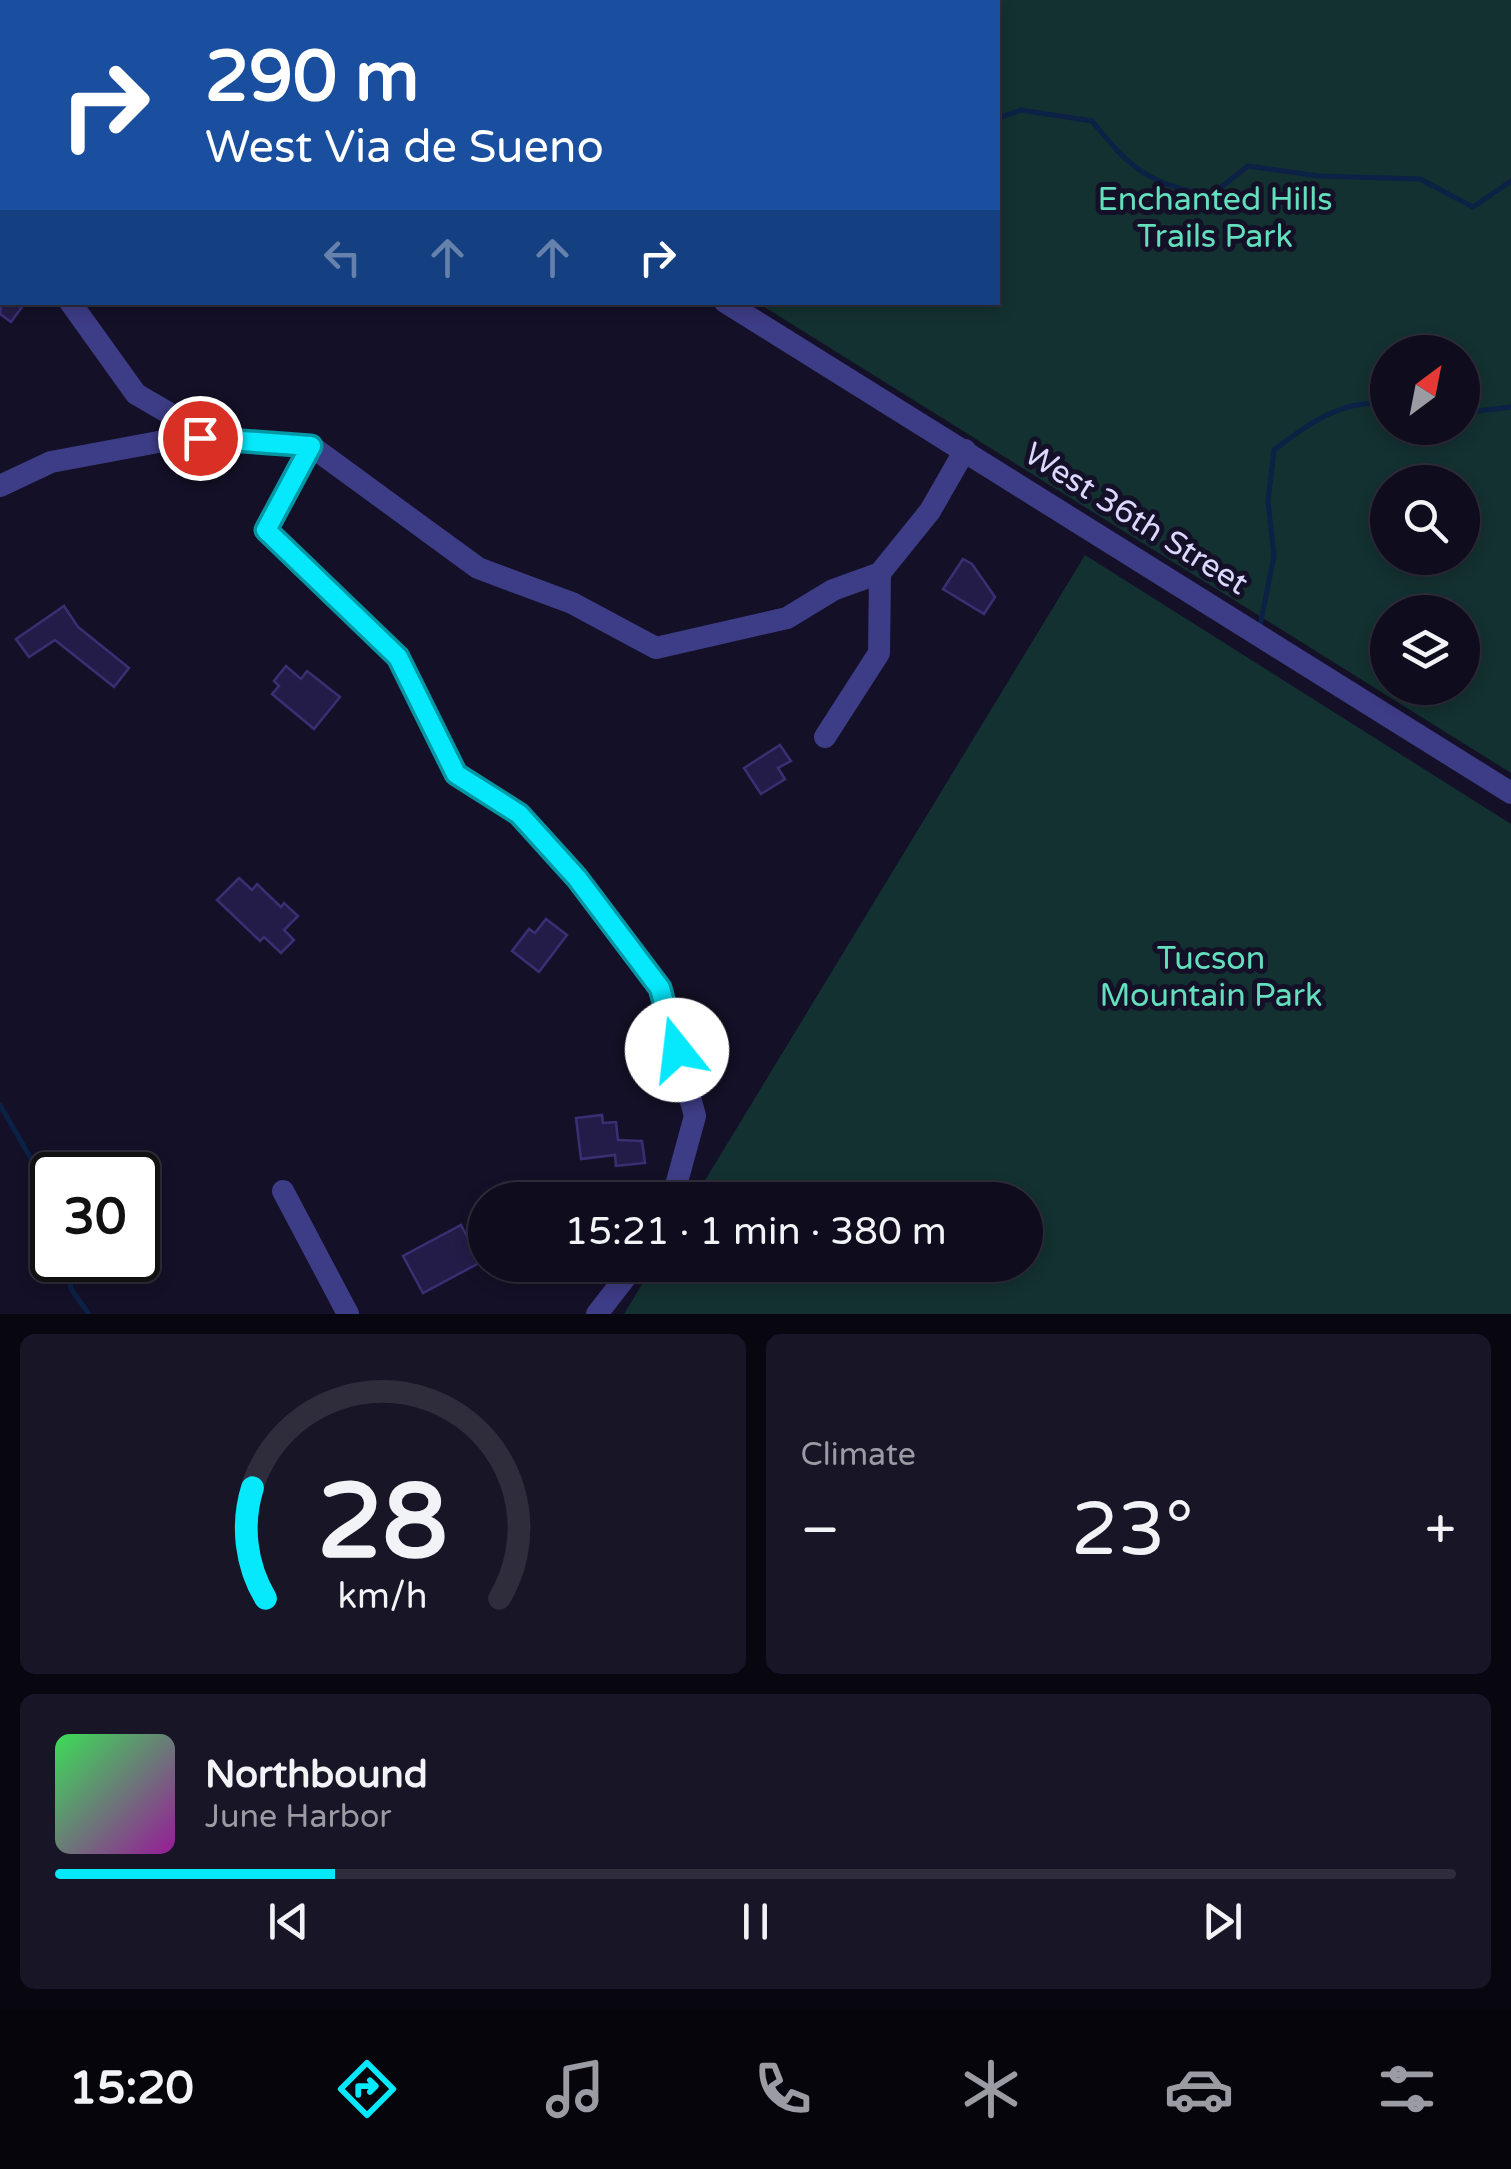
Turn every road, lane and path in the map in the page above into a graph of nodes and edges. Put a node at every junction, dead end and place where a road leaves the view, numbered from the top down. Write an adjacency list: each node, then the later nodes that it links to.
1 (72, 305): 3 (street)
2 (730, 305): 5 (street, West 36th Street)
3 (200, 438): 4 (street); 6 (street)
4 (311, 446): 7 (street); 10 (street)
5 (965, 450): 7 (street); 9 (street, West 36th Street)
6 (0, 486)
7 (880, 573): 8 (street)
8 (825, 737)
9 (1511, 792)
10 (677, 1182)
11 (283, 1191): 13 (street)
12 (622, 1282): 14 (street)
13 (348, 1314)
14 (597, 1314)

